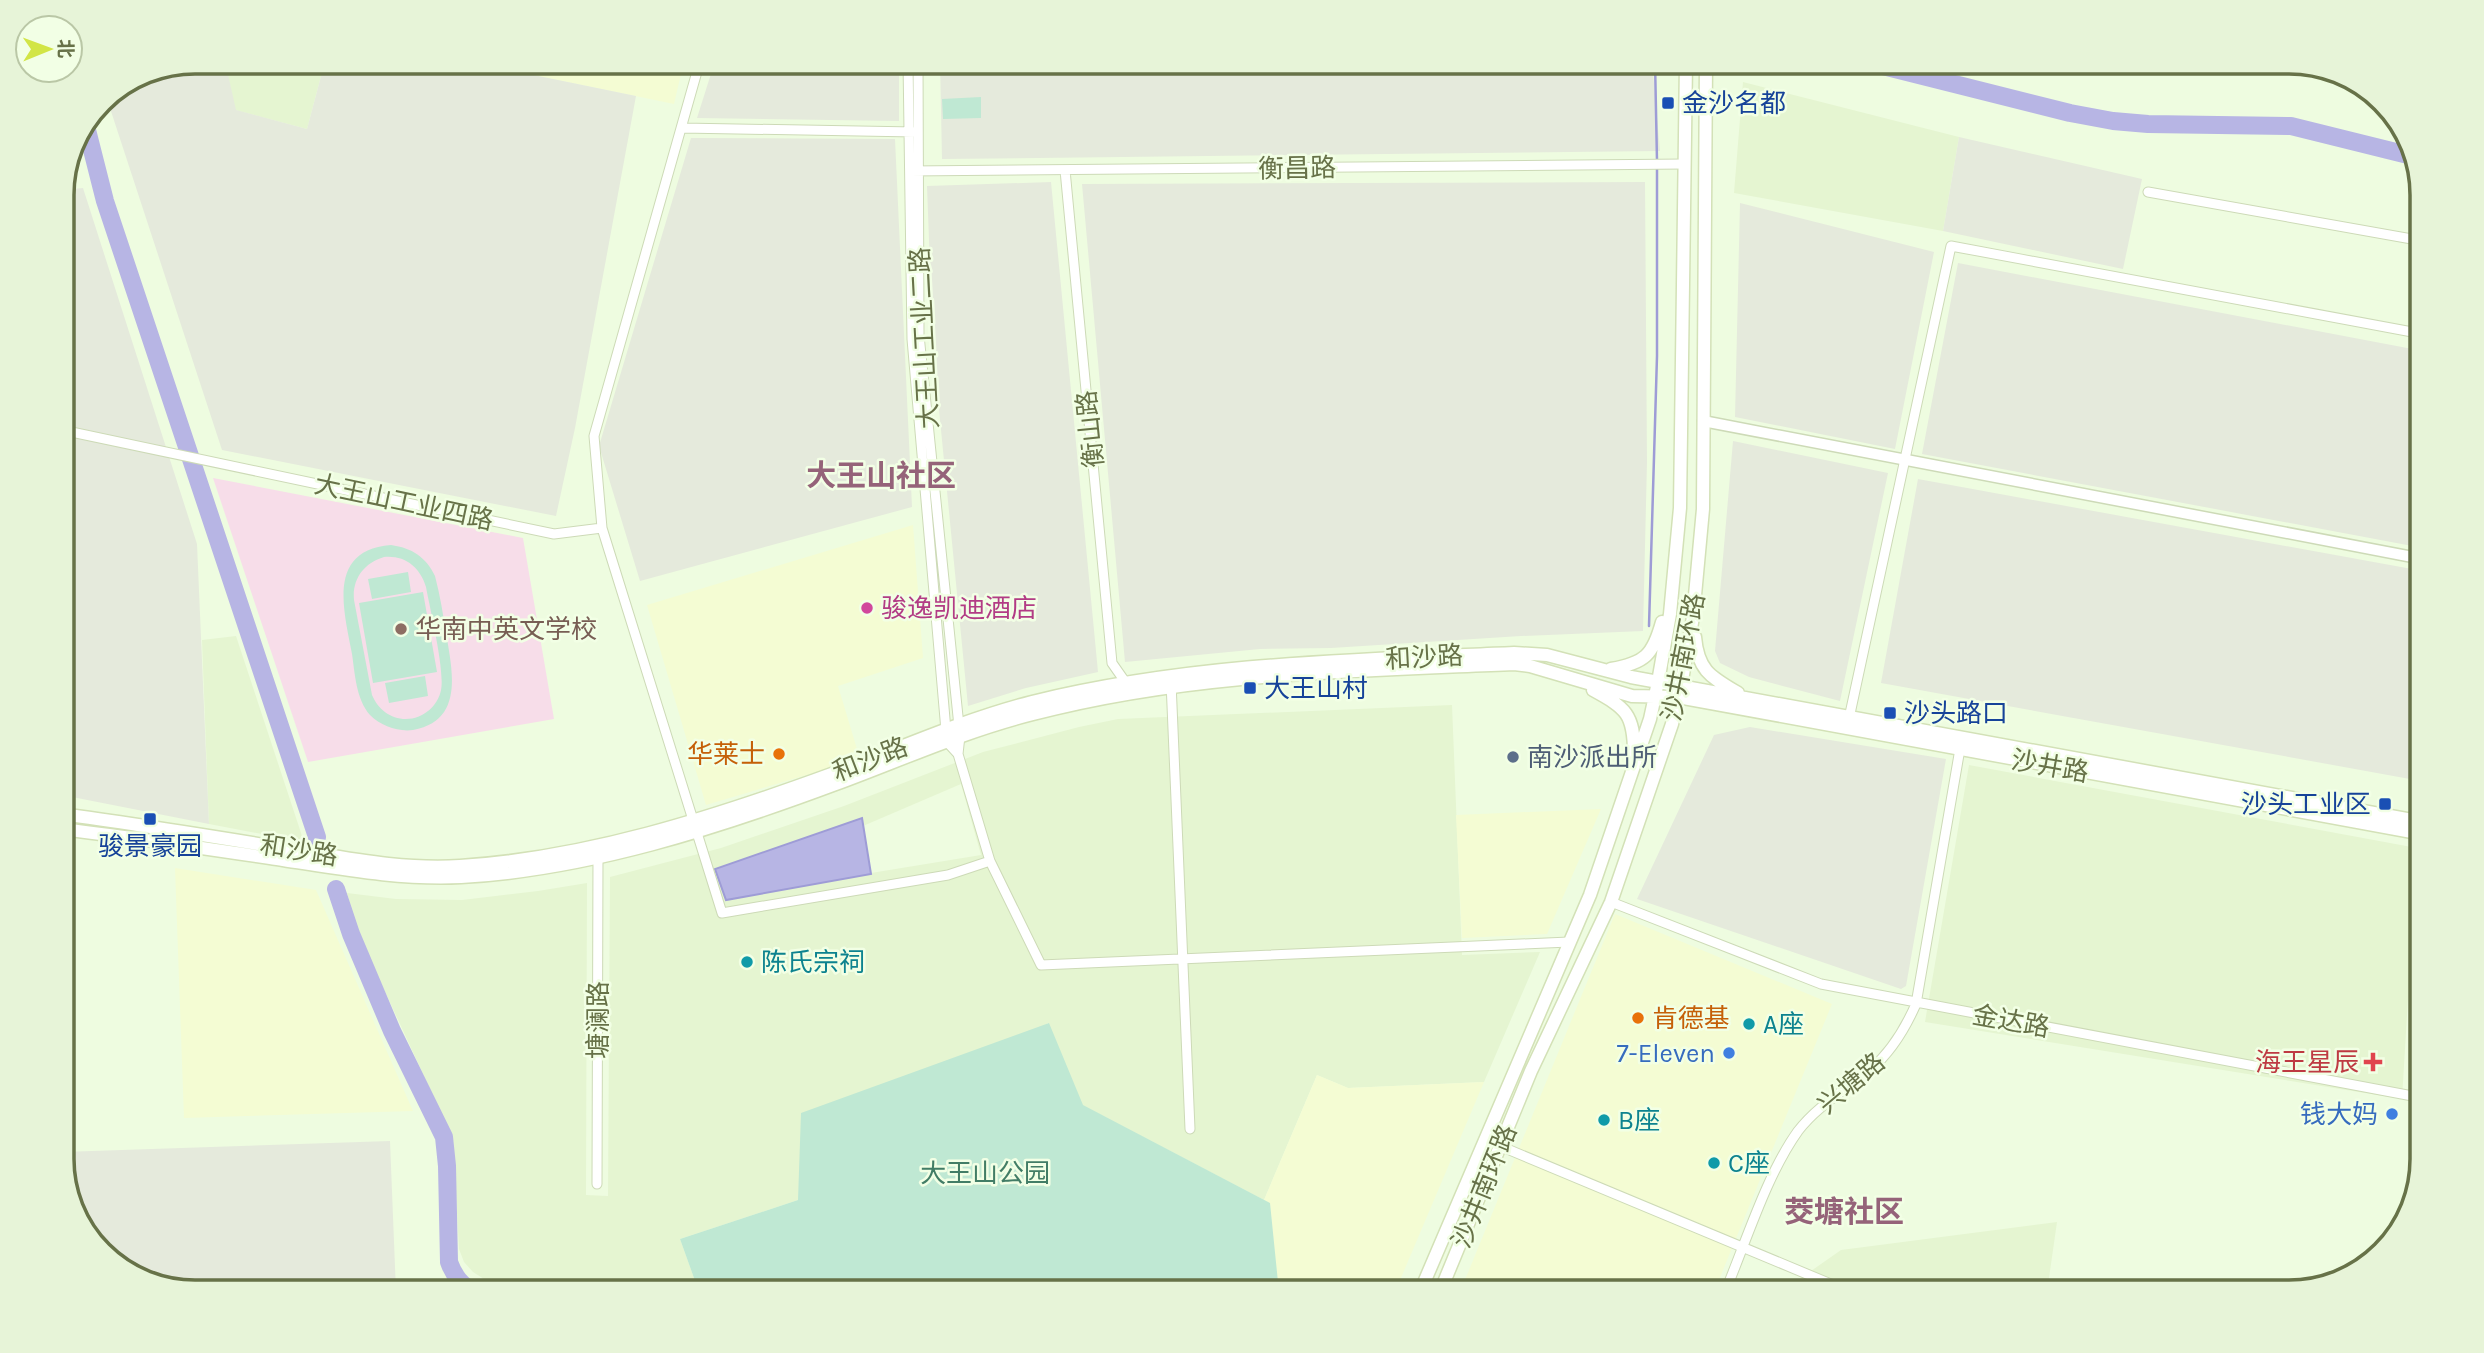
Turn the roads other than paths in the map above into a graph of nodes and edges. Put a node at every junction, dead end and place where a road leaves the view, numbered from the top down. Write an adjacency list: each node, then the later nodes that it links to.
1 (697, 74): 6 (street)
2 (909, 74): 7 (street, 大王山工业二路)
3 (917, 74): 7 (street, 大王山工业二路)
4 (1686, 74): 8 (main road, 沙井南环路)
5 (1706, 74): 14 (main road, 沙井南环路)
6 (682, 128): 7 (street); 17 (street)
7 (914, 132): 10 (street, 大王山工业二路)
8 (1685, 164): 9 (street, 衡昌路); 19 (main road, 沙井南环路)
9 (1065, 170): 10 (street, 衡昌路); 25 (street, 衡山路)
10 (914, 171): 30 (street, 大王山工业二路)
11 (2148, 192): 12 (street)
12 (2410, 240)
13 (2410, 332): 16 (street)
14 (1703, 421): 16 (street); 20 (main road, 沙井南环路)
15 (74, 432): 17 (street, 大王山工业四路)
16 (1905, 460): 18 (street); 29 (street)
17 (602, 528): 35 (street)
18 (2410, 557)
19 (1674, 581): 21 (main road); 24 (main road, 沙井南环路)
20 (1693, 618): 26 (main road, 沙井南环路); 28 (main road)
21 (1605, 670): 23 (main road, 和沙路); 24 (main road, 和沙路)
22 (1575, 679): 23 (main road, 和沙路); 27 (main road, 和沙路); 32 (main road)
23 (1170, 682): 25 (main road, 和沙路); 30 (main road, 和沙路); 42 (street)
24 (1658, 682): 26 (main road, 和沙路); 27 (main road, 沙井南环路)
25 (1126, 683): 30 (main road, 和沙路)
26 (1680, 692): 27 (main road, 和沙路); 28 (main road, 沙井路); 29 (main road, 沙井路); 40 (main road, 沙井南环路)
27 (1655, 696): 32 (main road, 沙井南环路)
28 (1748, 698): 29 (main road, 沙井路)
29 (1848, 723): 31 (main road, 沙井路)
30 (953, 733): 35 (main road, 和沙路); 39 (street)
31 (1961, 743): 34 (main road, 沙井路); 37 (main road, 沙井路); 43 (street, 兴塘路)
32 (1634, 764): 41 (main road, 沙井南环路)
33 (74, 816): 35 (main road, 和沙路)
34 (2410, 820)
35 (694, 825): 38 (main road, 和沙路); 39 (street)
36 (74, 831): 38 (main road, 和沙路)
37 (2410, 831)
38 (598, 856): 47 (street, 塘澜路)
39 (990, 861): 42 (street)
40 (1611, 902): 43 (street, 金达路); 46 (main road, 沙井南环路)
41 (1569, 942): 42 (street); 49 (main road, 沙井南环路)
42 (1182, 959): 45 (street)
43 (1916, 1004): 44 (street, 金达路); 48 (street, 兴塘路)
44 (2410, 1096)
45 (1190, 1129)
46 (1500, 1146): 48 (street); 50 (main road, 沙井南环路)
47 (597, 1184)
48 (1744, 1247): 51 (street, 兴塘路); 52 (street)
49 (1425, 1280)
50 (1445, 1280)
51 (1730, 1280)
52 (1822, 1280)

